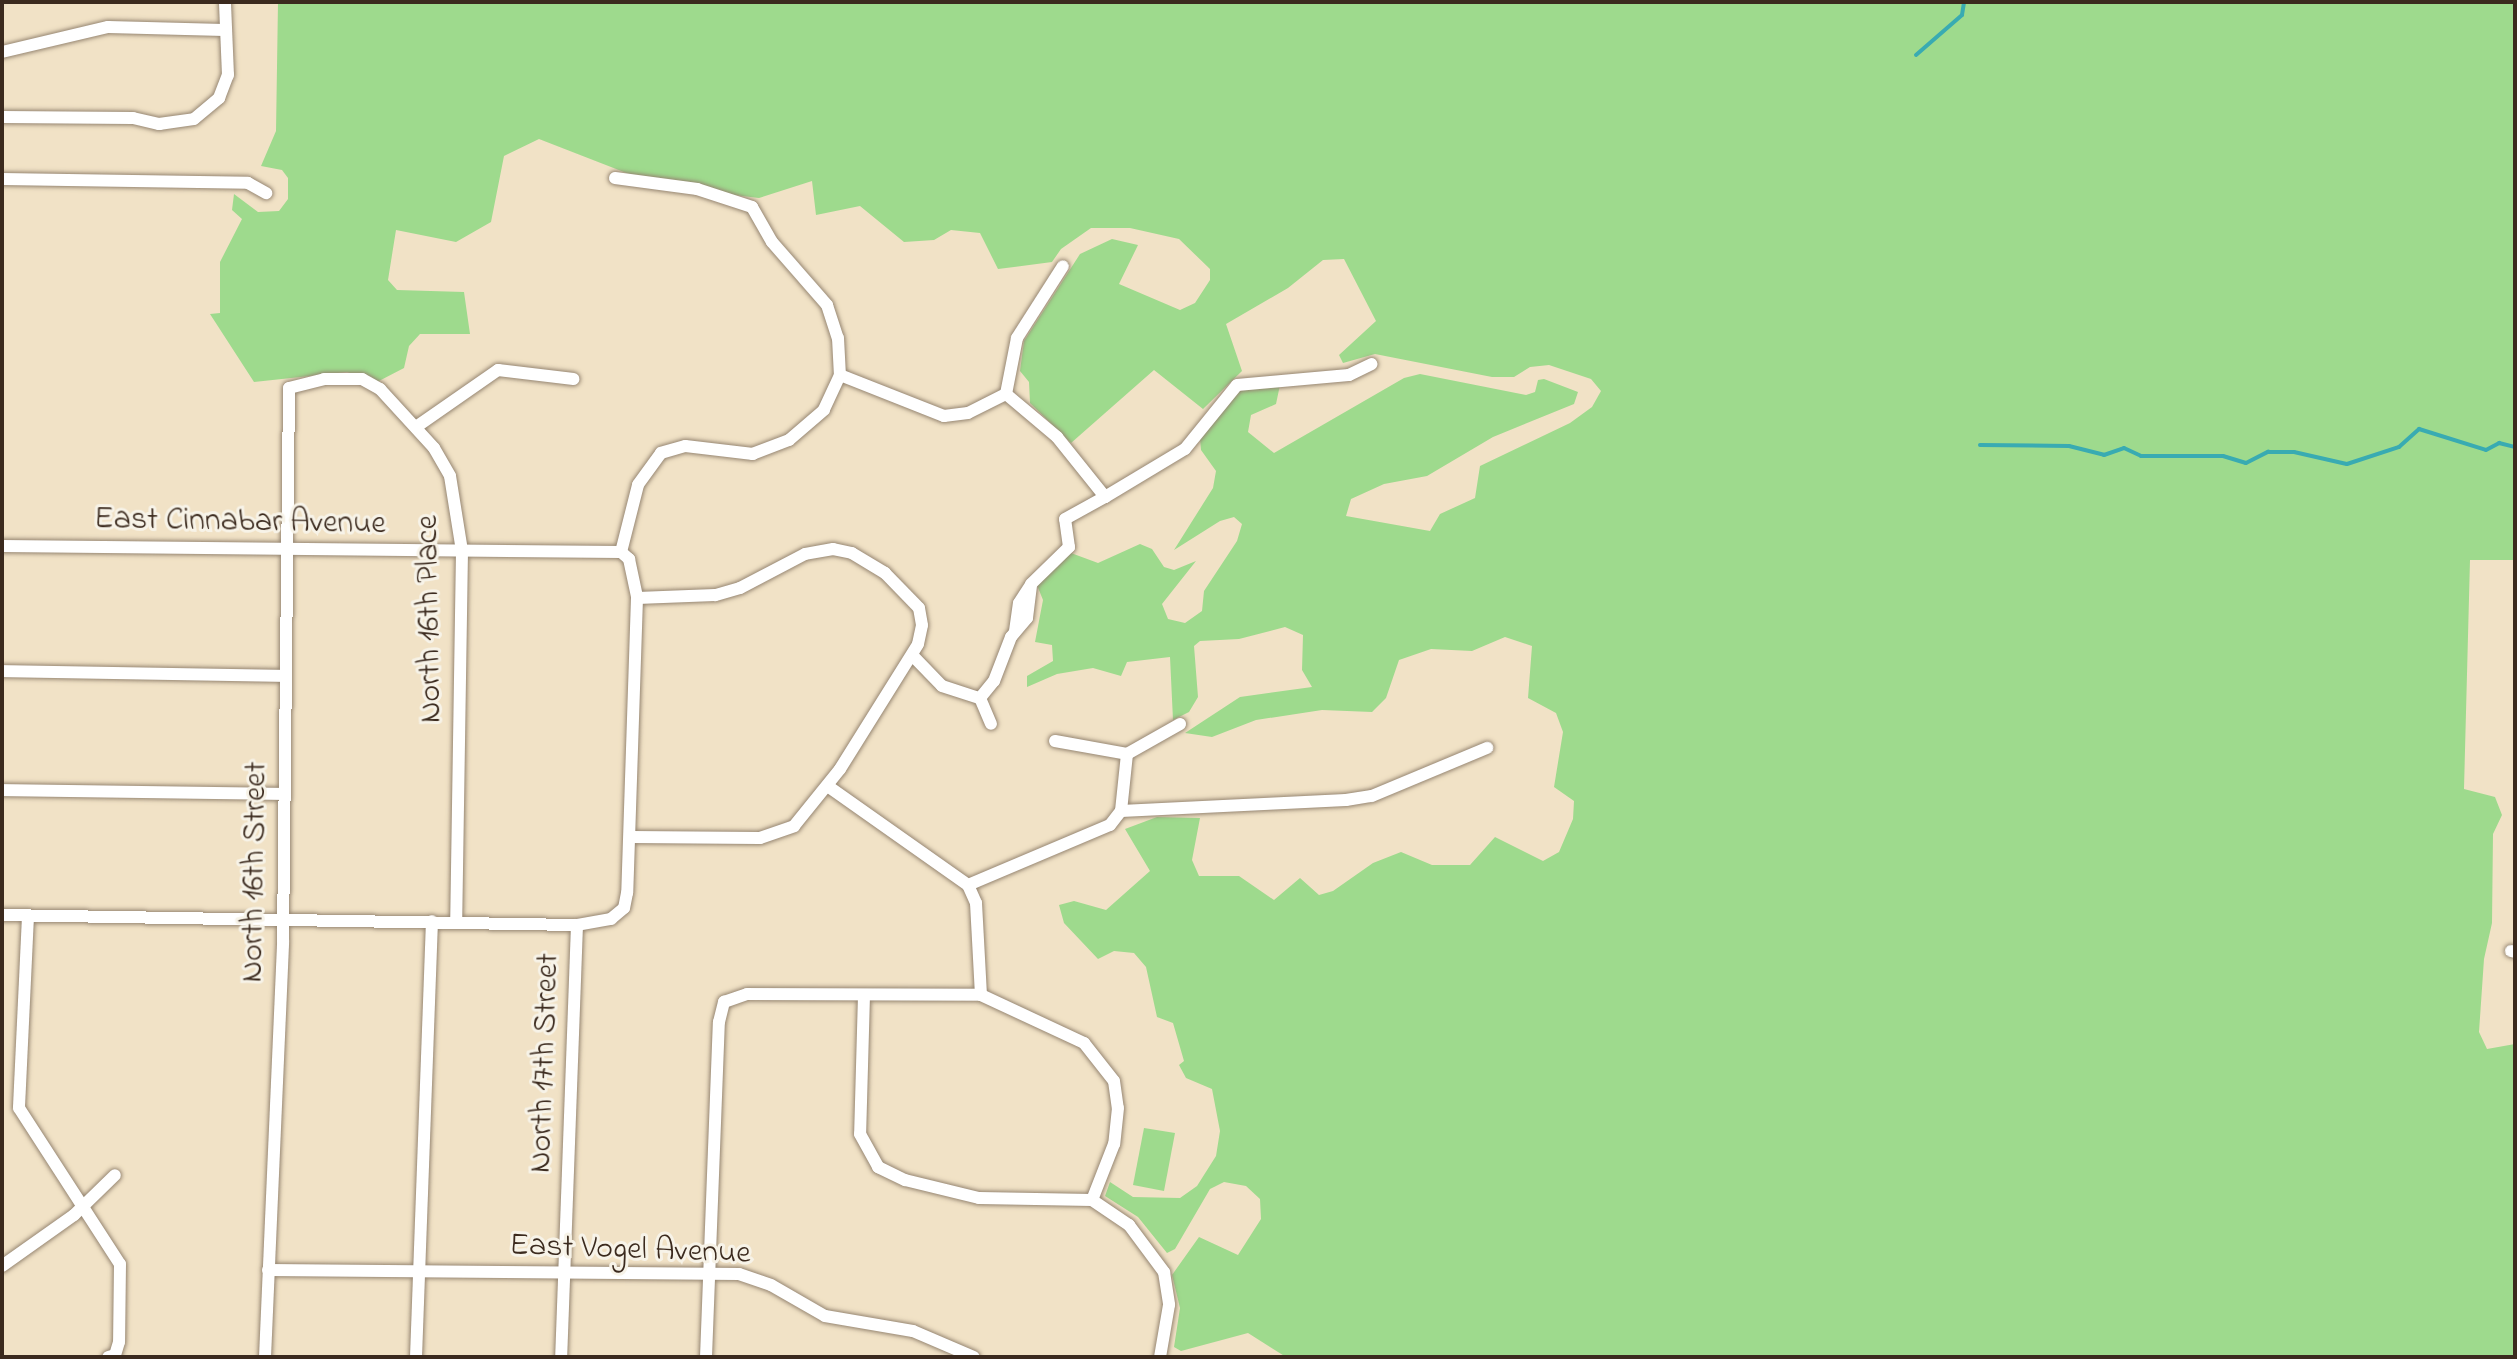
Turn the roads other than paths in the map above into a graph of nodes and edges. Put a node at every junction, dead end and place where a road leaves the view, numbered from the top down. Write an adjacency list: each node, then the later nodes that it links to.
1 (225, 2): 2 (street)
2 (224, 30): 3 (street); 4 (street)
3 (2, 52)
4 (2, 117)
5 (615, 178): 10 (street)
6 (2, 179): 7 (street)
7 (266, 193)
8 (1063, 266): 13 (street)
9 (1372, 364): 15 (street)
10 (840, 375): 13 (street); 19 (street)
11 (573, 379): 14 (street)
12 (289, 388): 14 (street, North 16th Place); 17 (street, North 16th Street)
13 (1006, 394): 15 (street)
14 (416, 427): 18 (street, North 16th Place)
15 (1105, 497): 24 (street)
16 (2, 546): 17 (street, East Cinnabar Avenue)
17 (286, 550): 18 (street, East Cinnabar Avenue); 23 (street, North 16th Street)
18 (462, 551): 19 (street, East Cinnabar Avenue); 40 (street, North 16th Place)
19 (621, 552): 20 (street, North 17th Street)
20 (637, 598): 21 (street); 34 (street, North 17th Street)
21 (912, 655): 24 (street); 30 (street)
22 (2, 671): 23 (street)
23 (284, 676): 32 (street, North 16th Street)
24 (980, 698): 25 (street)
25 (991, 724)
26 (1180, 724): 29 (street)
27 (1055, 741): 29 (street)
28 (1487, 748): 33 (street)
29 (1127, 754): 33 (street)
30 (829, 787): 34 (street); 35 (street)
31 (2, 790): 32 (street)
32 (282, 794): 38 (street, North 16th Street)
33 (1121, 811): 35 (street)
34 (631, 837): 41 (street, North 17th Street)
35 (968, 885): 43 (street)
36 (2, 915): 37 (street)
37 (28, 916): 38 (street); 46 (street)
38 (283, 920): 39 (street); 48 (street, North 16th Street)
39 (432, 921): 40 (street); 49 (street)
40 (456, 921): 41 (street)
41 (577, 925): 50 (street, North 17th Street)
42 (864, 995): 43 (street); 45 (street); 51 (street)
43 (981, 995): 45 (street)
44 (115, 1175): 46 (street)
45 (1092, 1200): 58 (street)
46 (83, 1207): 47 (street); 52 (street)
47 (2, 1266)
48 (268, 1270): 49 (street, East Vogel Avenue); 53 (street, North 16th Street)
49 (419, 1271): 50 (street, East Vogel Avenue); 54 (street)
50 (564, 1271): 51 (street, East Vogel Avenue); 55 (street, North 17th Street)
51 (709, 1273): 56 (street); 57 (street, East Vogel Avenue)
52 (112, 1356)
53 (265, 1357)
54 (416, 1357)
55 (561, 1357)
56 (706, 1357)
57 (974, 1357)
58 (1160, 1357)

